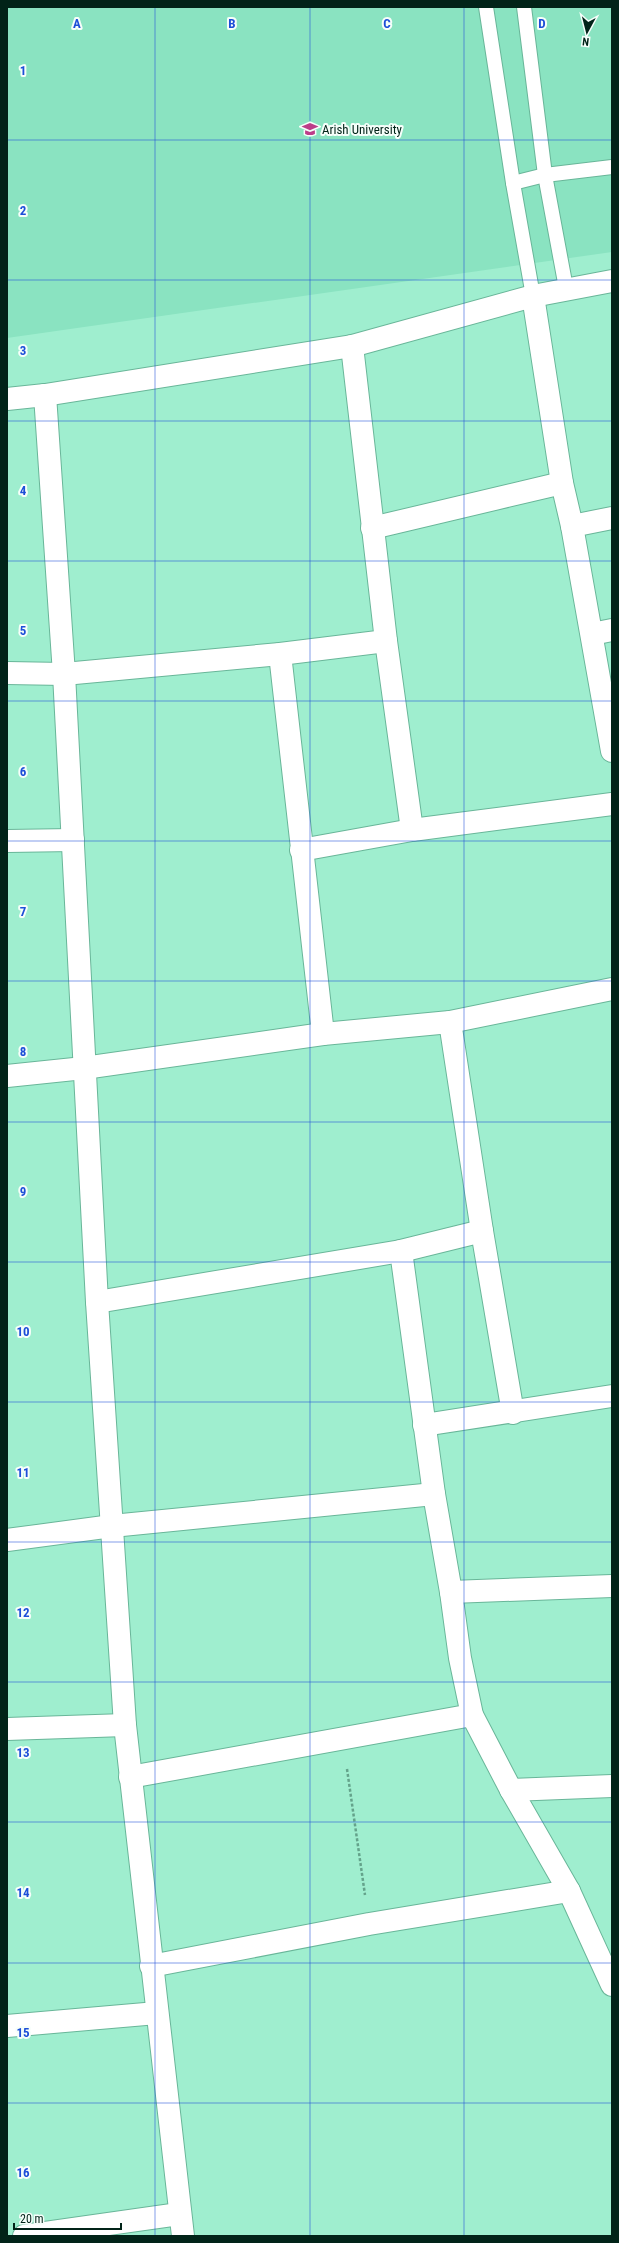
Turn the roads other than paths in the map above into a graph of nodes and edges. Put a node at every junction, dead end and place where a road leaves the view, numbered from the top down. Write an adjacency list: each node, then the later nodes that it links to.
1 (486, 7): 5 (lane)
2 (524, 7): 4 (lane)
3 (612, 167): 4 (lane)
4 (545, 175): 5 (lane); 7 (lane)
5 (513, 183): 8 (lane)
6 (612, 281): 7 (street)
7 (566, 288): 8 (street)
8 (533, 296): 9 (street); 12 (street)
9 (352, 346): 10 (street); 15 (street)
10 (45, 395): 11 (street); 20 (street)
11 (7, 399)
12 (562, 484): 14 (street); 15 (street)
13 (612, 518): 14 (street)
14 (572, 526): 16 (street)
15 (372, 528): 17 (street)
16 (602, 632): 21 (street)
17 (386, 641): 18 (street); 23 (street)
18 (280, 654): 20 (street); 26 (street)
19 (7, 673): 20 (street)
20 (64, 674): 24 (street)
21 (612, 751)
22 (612, 804): 23 (street)
23 (412, 830): 26 (street)
24 (73, 840): 25 (street); 30 (street)
25 (7, 841)
26 (301, 850): 29 (street)
27 (612, 989): 28 (street)
28 (450, 1022): 29 (street); 32 (street)
29 (323, 1034): 30 (street)
30 (84, 1068): 31 (street); 34 (street)
31 (7, 1076)
32 (482, 1231): 33 (street); 36 (street)
33 (401, 1251): 34 (street); 37 (street)
34 (97, 1302): 39 (street)
35 (612, 1396): 36 (street)
36 (513, 1413): 37 (street)
37 (424, 1425): 38 (street)
38 (434, 1494): 39 (street); 42 (street)
39 (112, 1526): 40 (street); 44 (street)
40 (7, 1540)
41 (612, 1586): 42 (street)
42 (451, 1592): 43 (street)
43 (472, 1715): 46 (street); 48 (street)
44 (125, 1724): 45 (street); 46 (street)
45 (8, 1735)
46 (130, 1777): 50 (street)
47 (612, 1786): 48 (street)
48 (511, 1790): 49 (street)
49 (569, 1891): 50 (street); 51 (street)
50 (151, 1966): 52 (street)
51 (612, 1985)
52 (157, 2013): 53 (street); 54 (street)
53 (7, 2026)
54 (179, 2214): 55 (street); 56 (street)
55 (24, 2236)
56 (183, 2236)

